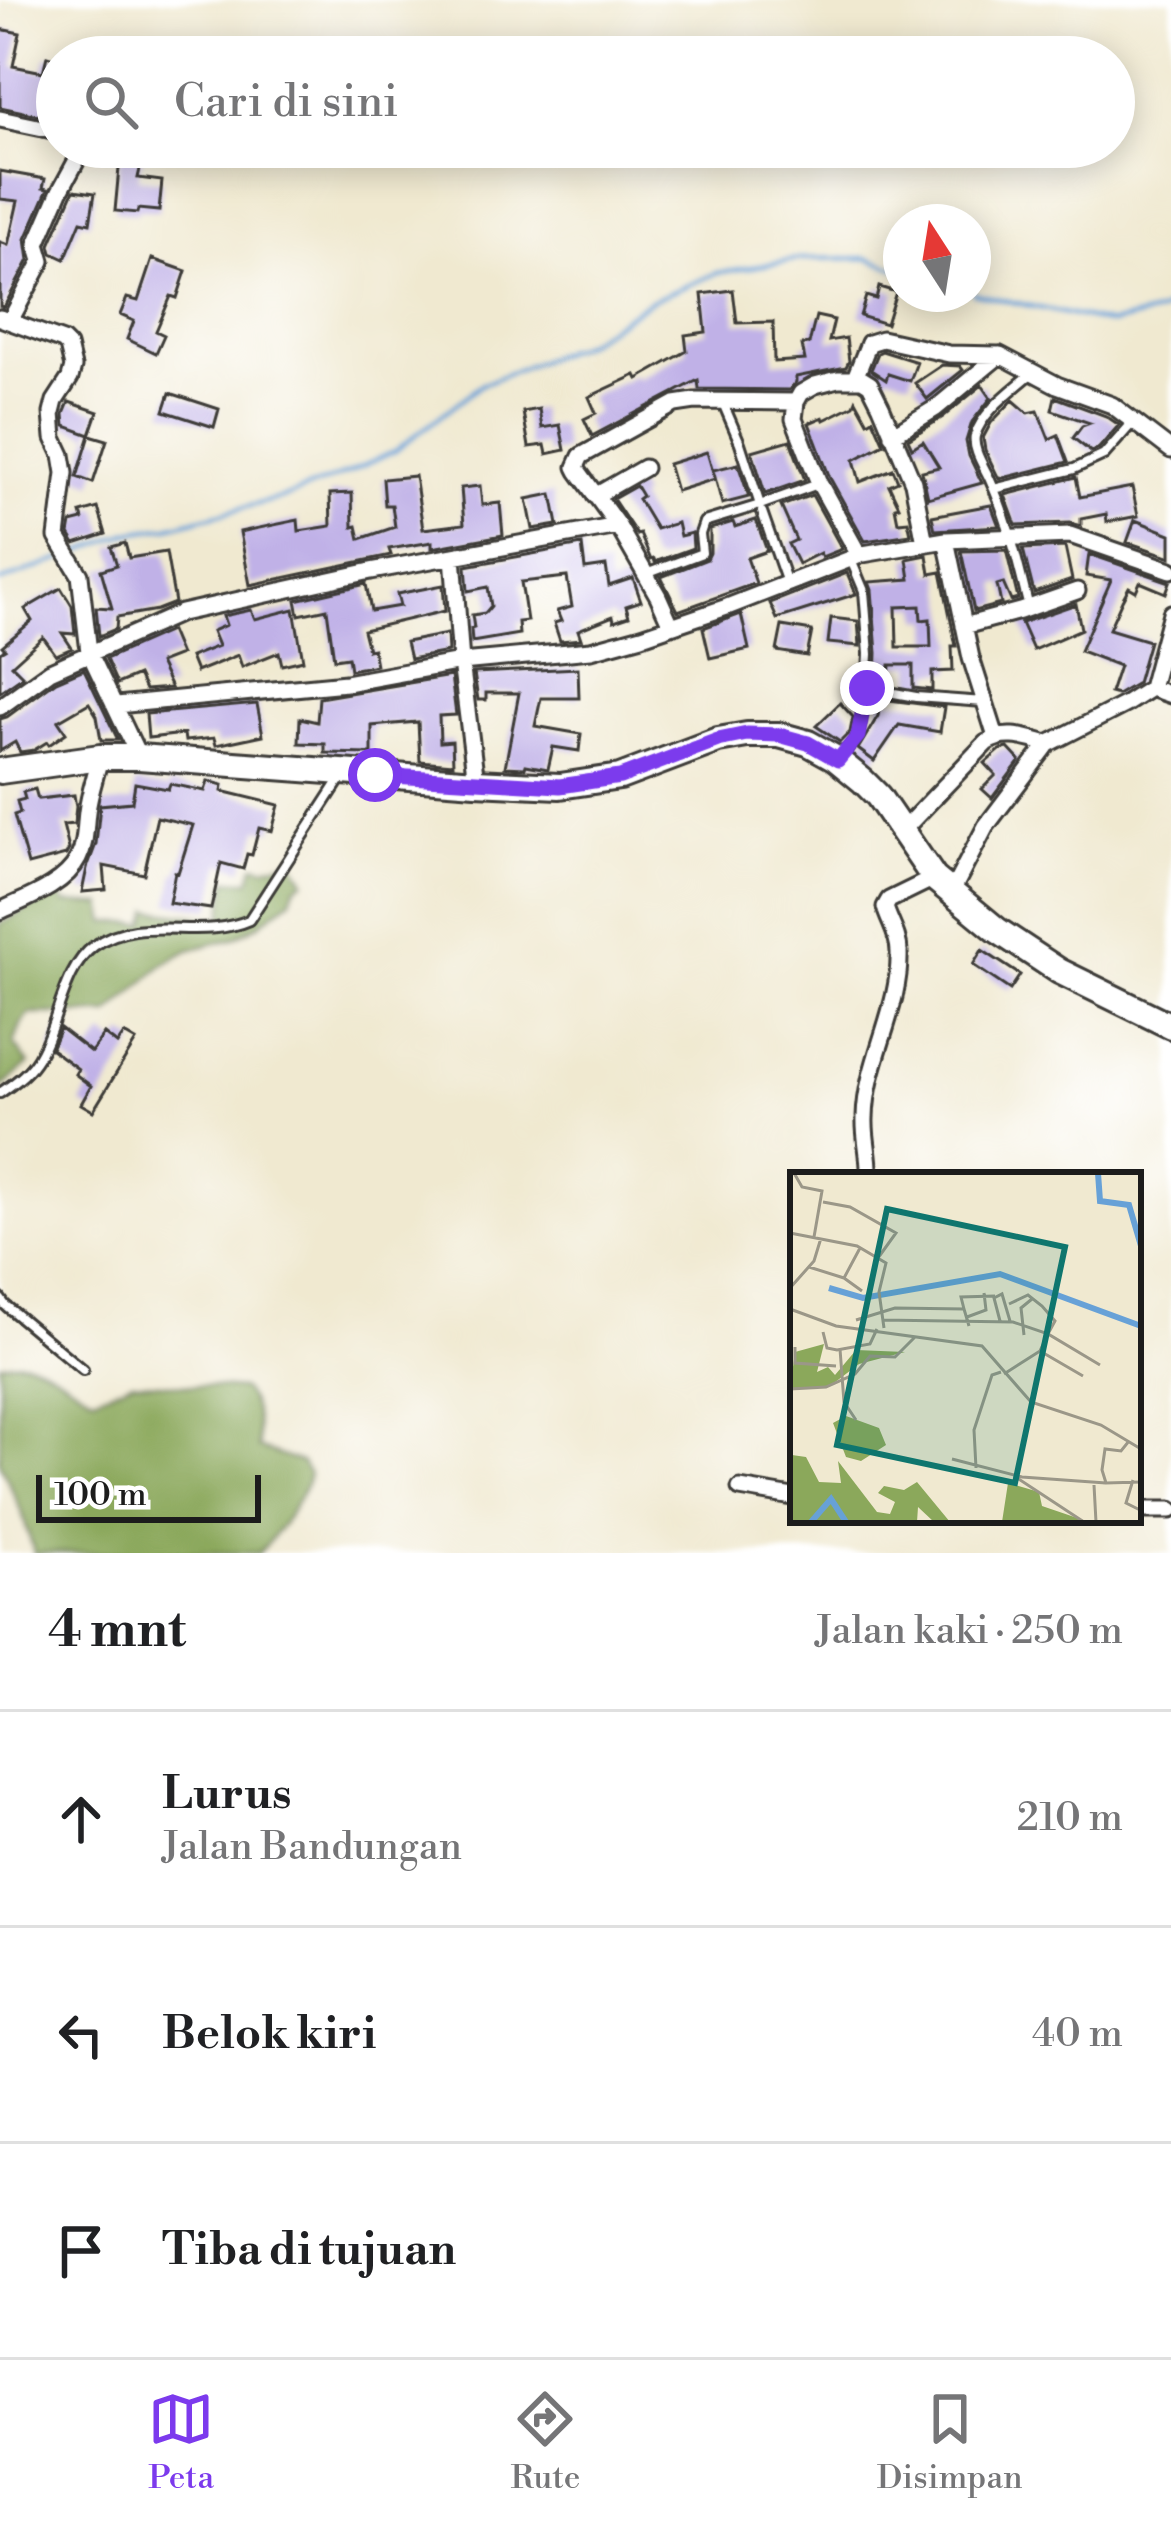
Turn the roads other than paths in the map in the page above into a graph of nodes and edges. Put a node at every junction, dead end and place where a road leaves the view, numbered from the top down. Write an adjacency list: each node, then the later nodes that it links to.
1 (4, 120): 2 (street); 3 (street)
2 (36, 127)
3 (0, 142)
4 (73, 168): 5 (street)
5 (5, 319): 33 (street)
6 (1000, 355): 7 (street); 8 (street); 12 (street)
7 (1033, 372): 11 (street); 16 (lane)
8 (856, 378): 10 (street); 12 (street)
9 (722, 402): 10 (street); 17 (street); 18 (lane)
10 (796, 402): 15 (street)
11 (1134, 421): 13 (street); 16 (lane)
12 (892, 435): 22 (street)
13 (1171, 450)
14 (644, 468): 17 (street)
15 (819, 484): 18 (lane); 24 (street)
16 (994, 489): 20 (lane)
17 (595, 496): 19 (street)
18 (761, 509): 26 (lane); 27 (lane)
19 (618, 526): 23 (street); 26 (street)
20 (1011, 537): 21 (street); 25 (street); 29 (lane)
21 (946, 540): 22 (street); 32 (street)
22 (925, 543): 24 (street)
23 (453, 556): 33 (street); 34 (street)
24 (855, 557): 27 (street); 35 (lane)
25 (1171, 570)
26 (646, 574): 31 (street)
27 (787, 583): 31 (street)
28 (1077, 591): 29 (street)
29 (1029, 608): 32 (street)
30 (1171, 614): 36 (street)
31 (671, 625): 34 (street)
32 (964, 626): 38 (street)
33 (89, 652): 39 (street); 40 (street)
34 (461, 662): 39 (street); 48 (street)
35 (867, 688): 38 (lane); 45 (lane)
36 (1151, 688): 37 (street); 42 (street)
37 (1171, 695)
38 (985, 702): 41 (street)
39 (117, 705): 44 (street)
40 (0, 707)
41 (996, 736): 42 (street); 49 (street)
42 (1048, 744): 50 (street)
43 (100, 757): 44 (main road); 46 (main road); 51 (street)
44 (140, 757): 47 (main road)
45 (838, 760): 48 (main road); 49 (main road)
46 (0, 772)
47 (345, 772): 48 (main road); 53 (lane)
48 (476, 782)
49 (901, 832): 50 (main road)
50 (942, 885): 52 (main road); 54 (street)
51 (0, 910)
52 (1171, 1026)
53 (0, 1093)
54 (869, 1172)
55 (0, 1298): 56 (lane)
56 (83, 1370)
57 (740, 1488): 58 (street)
58 (790, 1496)
59 (1143, 1510): 60 (street); 61 (street)
60 (1171, 1510)
61 (1171, 1522)

